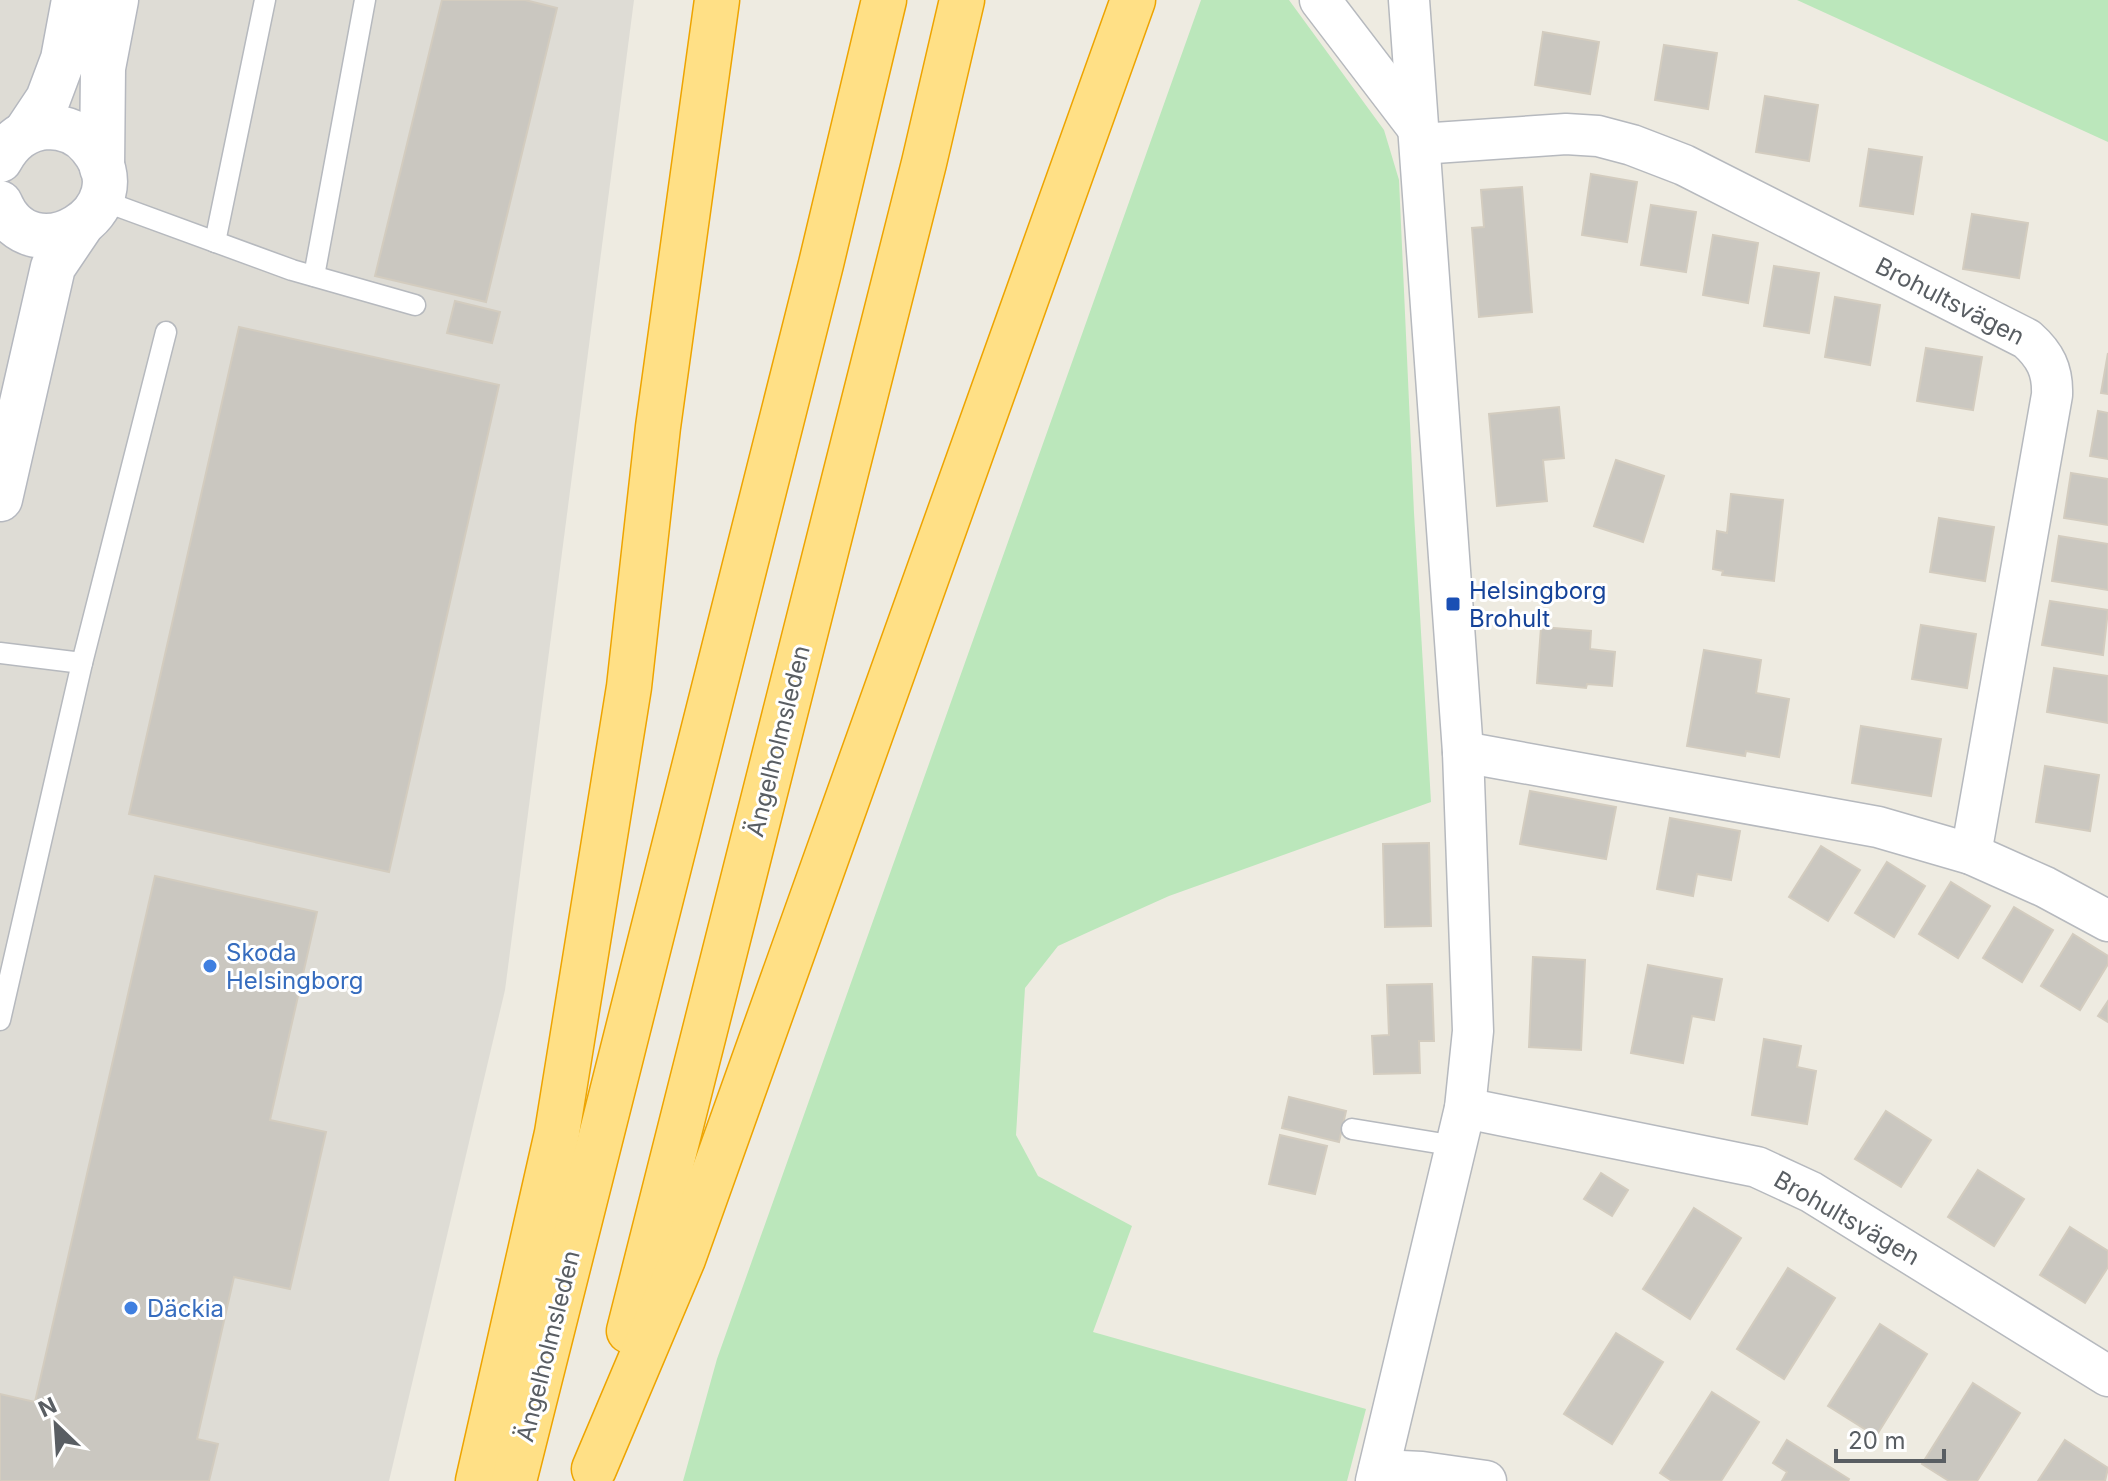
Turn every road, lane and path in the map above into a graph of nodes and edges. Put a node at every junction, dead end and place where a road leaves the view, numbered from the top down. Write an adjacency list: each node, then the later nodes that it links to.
1 (74, 0): 12 (street)
2 (116, 0): 13 (street)
3 (265, 0): 15 (lane)
4 (365, 0): 16 (lane)
5 (717, 0): 32 (highway)
6 (884, 0): 33 (highway, Ängelholmsleden)
7 (962, 0): 30 (highway, Ängelholmsleden)
8 (1133, 0): 30 (highway)
9 (1320, 0): 11 (street)
10 (1409, 0): 11 (street)
11 (1418, 135): 22 (street); 23 (street, Brohultsvägen)
12 (11, 142): 13 (street)
13 (94, 198): 14 (street); 15 (lane); 19 (street)
14 (2, 217)
15 (215, 242): 16 (lane)
16 (314, 276): 17 (lane)
17 (415, 305)
18 (166, 332): 21 (lane)
19 (0, 499)
20 (0, 653): 21 (lane)
21 (82, 663): 25 (lane)
22 (1463, 752): 23 (street); 26 (street)
23 (1971, 854): 24 (street)
24 (2108, 921)
25 (0, 1020)
26 (1465, 1108): 28 (street); 29 (street, Brohultsvägen)
27 (1352, 1129): 28 (lane)
28 (1456, 1146): 31 (street)
29 (2108, 1376)
30 (592, 1475)
31 (1378, 1476): 34 (street)
32 (478, 1481)
33 (514, 1481)
34 (1486, 1481)

